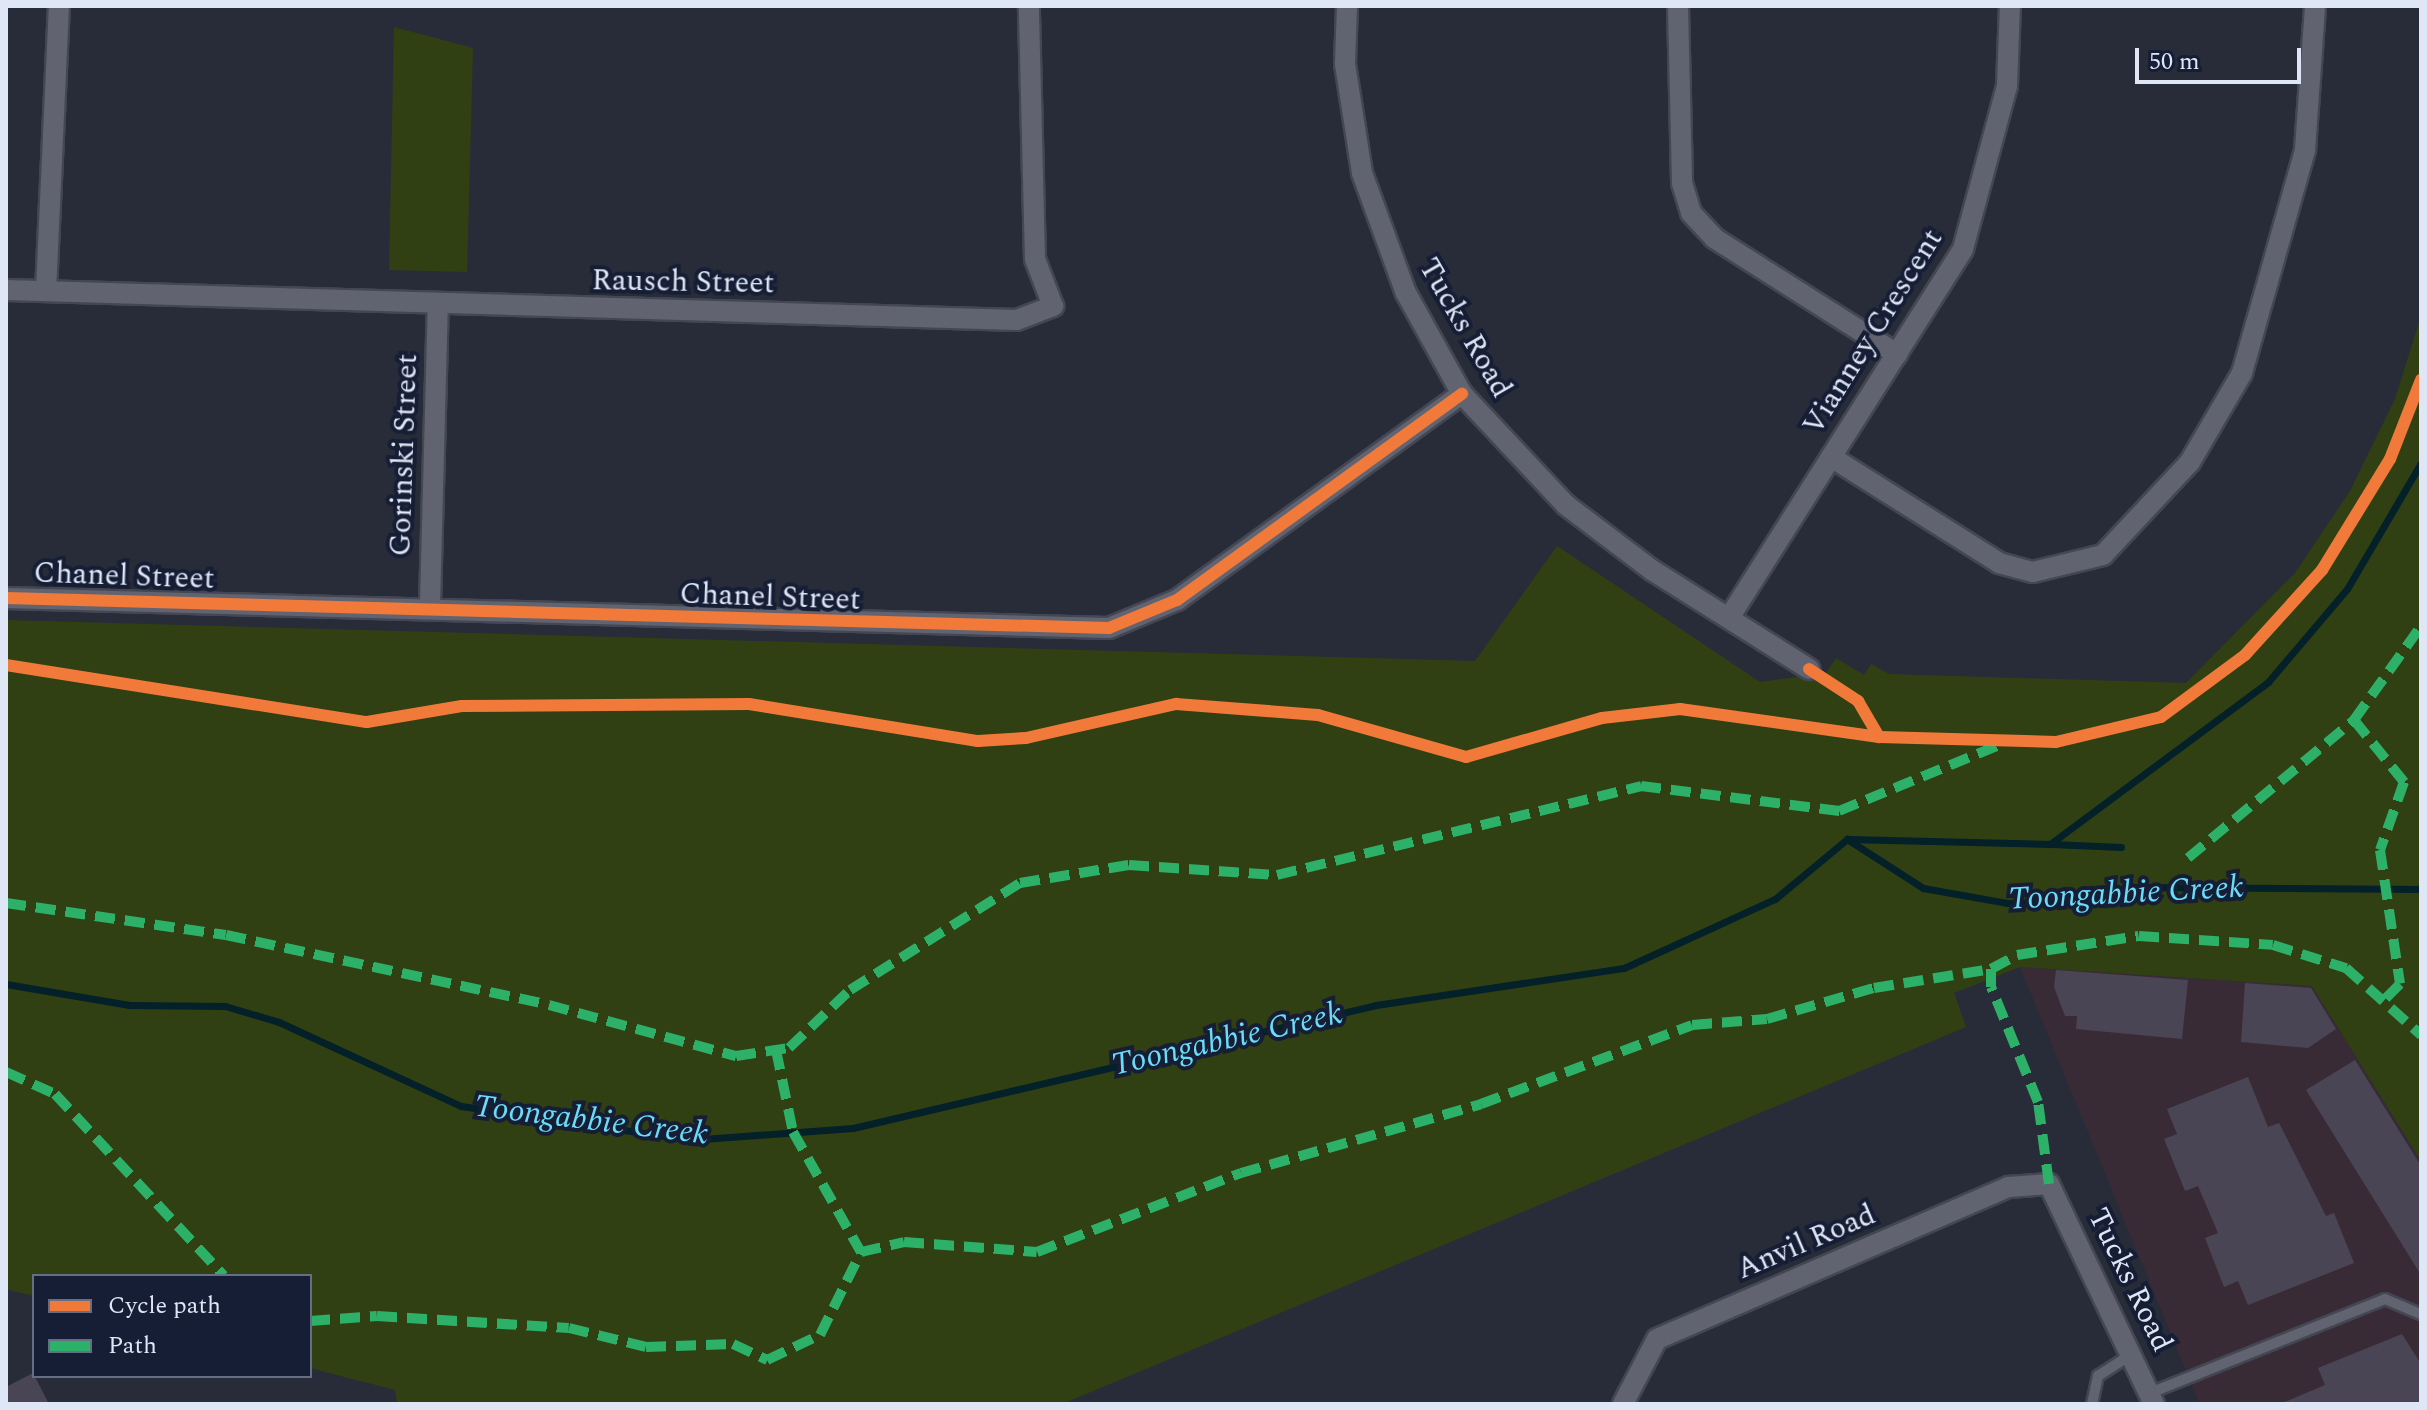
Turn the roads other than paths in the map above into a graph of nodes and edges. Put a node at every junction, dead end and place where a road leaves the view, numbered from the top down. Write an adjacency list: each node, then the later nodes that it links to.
1 (59, 6): 8 (street)
2 (1029, 6): 9 (street, Rausch Street)
3 (1347, 6): 11 (street, Tucks Road)
4 (1678, 6): 10 (street)
5 (2010, 6): 10 (street, Vianney Crescent)
6 (2315, 6): 12 (street)
7 (6, 290): 8 (street, Rausch Street)
8 (46, 291): 9 (street, Rausch Street)
9 (438, 307): 14 (street, Gorinski Street)
10 (1897, 354): 12 (street, Vianney Crescent)
11 (1462, 394): 14 (street, Chanel Street); 15 (street, Tucks Road)
12 (1831, 457): 15 (street, Vianney Crescent)
13 (6, 598): 14 (street, Chanel Street)
14 (430, 604)
15 (1729, 618): 16 (street, Tucks Road)
16 (1809, 669)
17 (2049, 1184): 19 (street, Tucks Road); 21 (street, Anvil Road)
18 (2421, 1314): 20 (lane)
19 (2134, 1353): 20 (street, Tucks Road); 22 (lane)
20 (2152, 1398)
21 (1623, 1404)
22 (2092, 1404)

